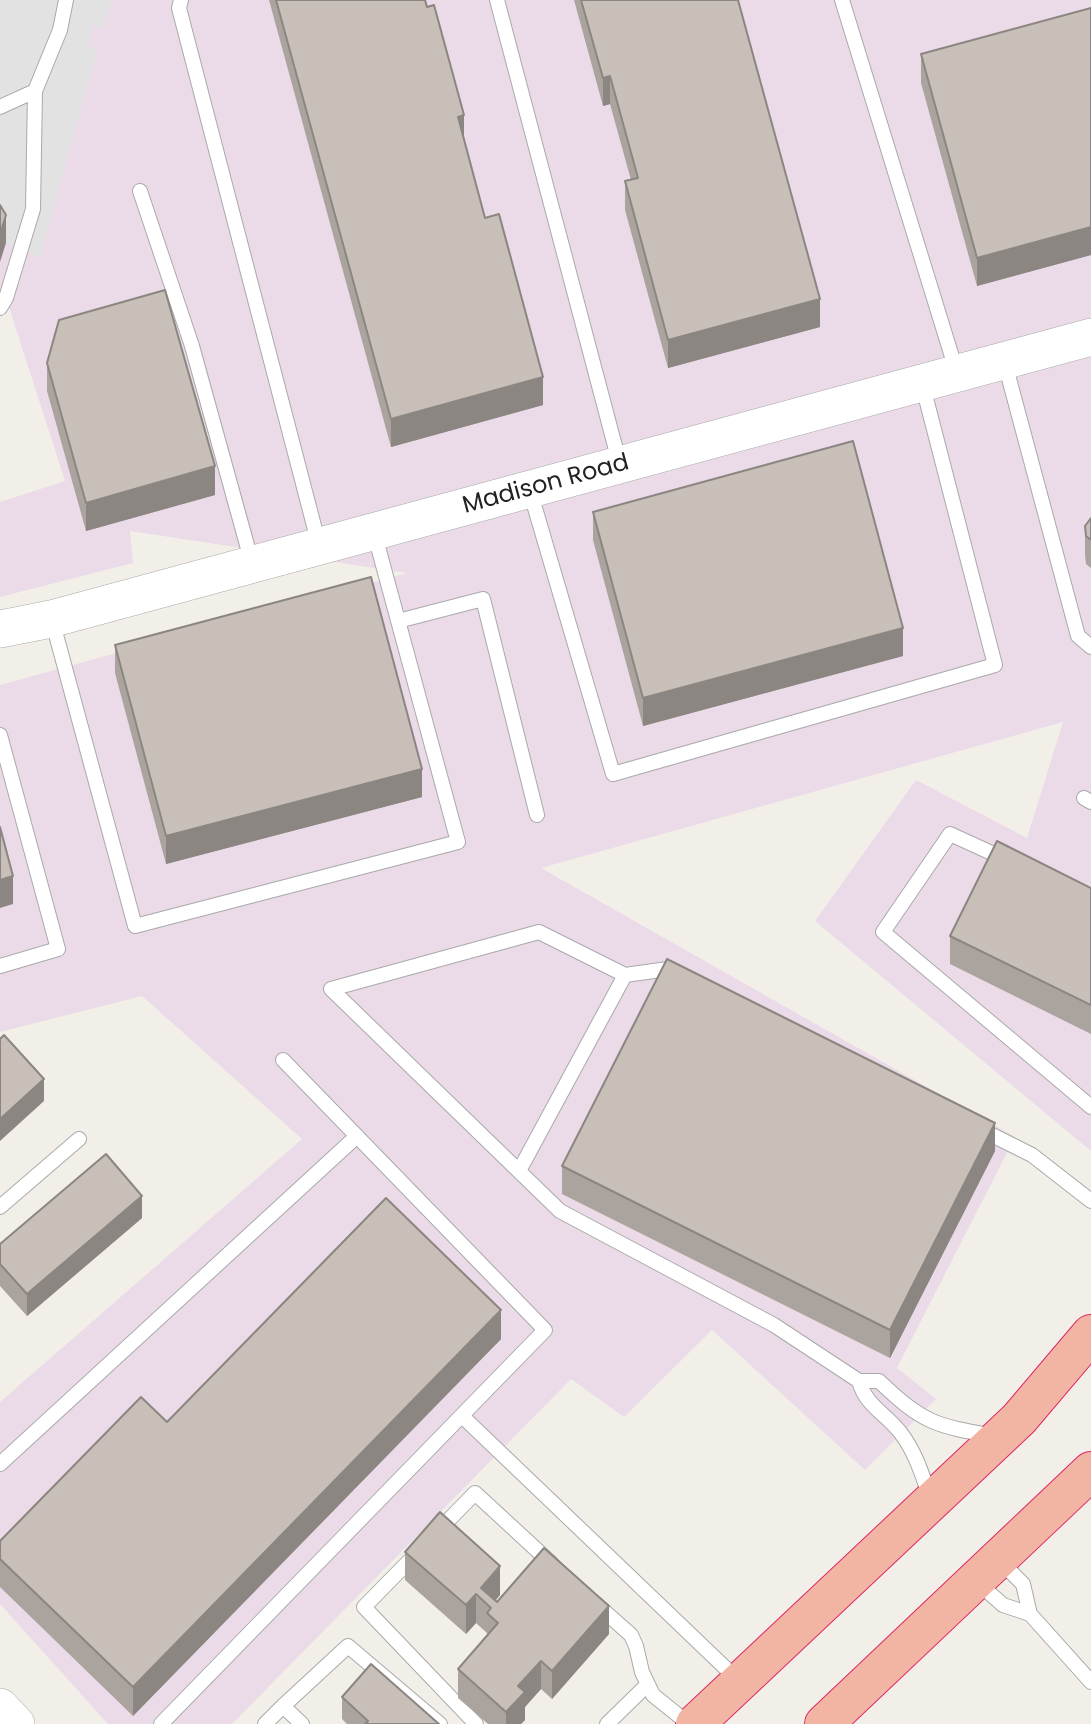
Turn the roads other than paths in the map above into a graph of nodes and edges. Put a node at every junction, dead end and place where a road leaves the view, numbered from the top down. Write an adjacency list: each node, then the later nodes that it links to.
1 (66, 0): 5 (lane)
2 (181, 0): 16 (lane)
3 (497, 0): 13 (lane)
4 (842, 0): 11 (lane)
5 (35, 91): 6 (lane); 8 (lane)
6 (0, 107)
7 (140, 191): 17 (lane)
8 (0, 308)
9 (1091, 337): 10 (street, Madison Road)
10 (1003, 359): 11 (street, Madison Road); 21 (lane)
11 (957, 373): 12 (street, Madison Road)
12 (922, 382): 13 (street, Madison Road); 14 (lane)
13 (620, 465): 14 (street, Madison Road)
14 (530, 489): 15 (street, Madison Road)
15 (374, 532): 16 (street, Madison Road); 19 (lane)
16 (320, 547): 17 (street, Madison Road)
17 (252, 565): 18 (street, Madison Road)
18 (51, 619): 19 (lane); 20 (street, Madison Road)
19 (398, 621): 23 (lane)
20 (0, 629)
21 (1091, 647)
22 (0, 735): 25 (lane)
23 (537, 815)
24 (1021, 867): 29 (lane)
25 (0, 966)
26 (625, 975): 27 (lane); 33 (lane); 33 (lane)
27 (692, 981)
28 (283, 1060): 31 (lane)
29 (1091, 1107)
30 (960, 1118): 34 (lane)
31 (358, 1136): 38 (lane); 40 (lane)
32 (79, 1139): 35 (lane)
33 (519, 1171): 37 (lane)
34 (1091, 1201)
35 (0, 1208)
36 (1091, 1334): 39 (highway)
37 (859, 1381): 39 (lane); 42 (lane)
38 (462, 1416): 47 (lane); 53 (lane)
39 (1000, 1437): 42 (highway)
40 (0, 1464)
41 (1091, 1471): 43 (highway)
42 (931, 1502): 47 (highway)
43 (987, 1570): 46 (lane); 46 (lane); 61 (highway)
44 (564, 1574): 57 (lane)
45 (583, 1592): 49 (lane)
46 (1030, 1614): 48 (lane)
47 (740, 1682): 60 (highway)
48 (1091, 1682)
49 (648, 1685): 58 (lane); 59 (lane)
50 (283, 1706): 54 (lane); 55 (lane); 56 (lane)
51 (0, 1707): 52 (street)
52 (16, 1724)
53 (161, 1724)
54 (265, 1724)
55 (302, 1724)
56 (440, 1724)
57 (476, 1724)
58 (607, 1724)
59 (689, 1724)
60 (695, 1724)
61 (824, 1724)

